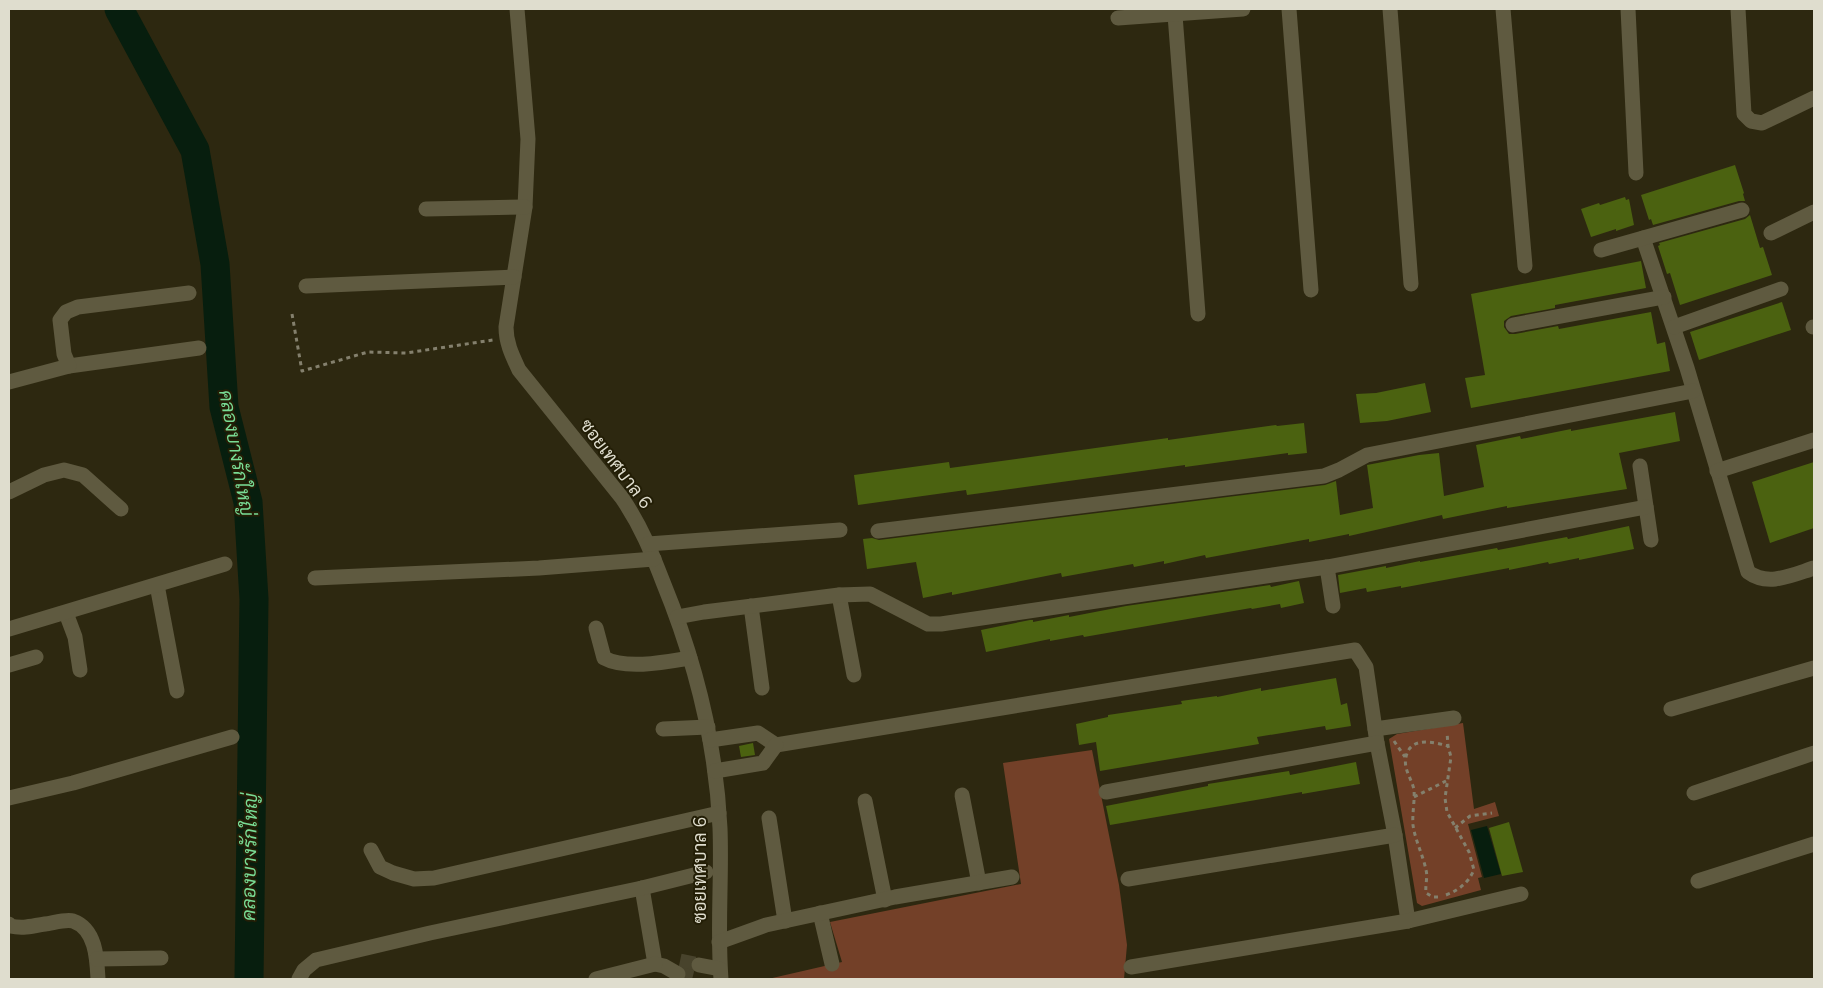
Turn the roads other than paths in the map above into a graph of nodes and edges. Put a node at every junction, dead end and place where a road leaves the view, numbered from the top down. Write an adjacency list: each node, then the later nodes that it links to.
1 (517, 9): 12 (street, ซอยเทศบาล 6)
2 (1243, 9): 8 (street)
3 (1289, 9): 24 (street)
4 (1390, 9): 21 (street)
5 (1503, 9): 19 (street)
6 (1628, 9): 11 (street)
7 (1738, 9): 10 (street)
8 (1169, 13): 9 (street); 27 (street)
9 (1118, 18)
10 (1814, 98)
11 (1636, 173)
12 (525, 207): 13 (street); 20 (street, ซอยเทศบาล 6)
13 (426, 209)
14 (1742, 210): 17 (street)
15 (1814, 212): 16 (street)
16 (1771, 233)
17 (1643, 238): 18 (street); 26 (street)
18 (1601, 250)
19 (1525, 266)
20 (514, 277): 22 (street); 43 (street, ซอยเทศบาล 6)
21 (1411, 284)
22 (306, 286)
23 (1781, 289): 29 (street)
24 (1311, 290)
25 (189, 292): 31 (street)
26 (1664, 297): 28 (street); 29 (street)
27 (1198, 314)
28 (1513, 326)
29 (1674, 327): 33 (street)
30 (199, 348): 31 (street)
31 (69, 366): 32 (street)
32 (9, 382)
33 (1693, 391): 36 (street); 41 (street)
34 (1814, 440): 36 (street)
35 (1640, 466): 38 (street)
36 (1717, 471): 47 (street)
37 (9, 492): 39 (street)
38 (1646, 507): 42 (street); 46 (street)
39 (121, 509)
40 (840, 530): 43 (street)
41 (878, 531)
42 (1651, 540)
43 (648, 544): 44 (street, ซอยเทศบาล 6)
44 (654, 559): 48 (street); 54 (street, ซอยเทศบาล 6)
45 (225, 564): 49 (street)
46 (1327, 567): 50 (street); 52 (street)
47 (1814, 568)
48 (315, 578)
49 (156, 585): 53 (street); 64 (street)
50 (839, 596): 51 (street); 62 (street)
51 (752, 606): 54 (street); 63 (street)
52 (1333, 606)
53 (66, 613): 56 (street); 61 (street)
54 (677, 617): 58 (street, ซอยเทศบาล 6)
55 (596, 628): 58 (street)
56 (9, 629)
57 (36, 657): 59 (street)
58 (690, 658): 68 (street, ซอยเทศบาล 6)
59 (9, 665)
60 (1814, 668): 65 (street)
61 (80, 670)
62 (854, 675)
63 (762, 688)
64 (177, 691)
65 (1671, 709)
66 (1450, 719): 69 (street)
67 (663, 728): 68 (street)
68 (709, 734): 71 (street); 73 (street, ซอยเทศบาล 6)
69 (1376, 736): 71 (street); 74 (street); 81 (street)
70 (232, 737): 77 (street)
71 (776, 745): 73 (street)
72 (1814, 753): 75 (street)
73 (715, 772): 79 (street, ซอยเทศบาล 6)
74 (1106, 792)
75 (1694, 792)
76 (962, 794): 88 (street)
77 (9, 798)
78 (865, 801): 91 (street)
79 (719, 813): 83 (street); 96 (street, ซอยเทศบาล 6)
80 (769, 818): 93 (street)
81 (1395, 835): 86 (street); 94 (street)
82 (1814, 844): 87 (street)
83 (371, 850)
84 (706, 872): 89 (street)
85 (1012, 877): 88 (street)
86 (1128, 879)
87 (1698, 881)
88 (979, 883): 91 (street)
89 (642, 888): 100 (street); 106 (street)
90 (1521, 894): 94 (street)
91 (885, 900): 92 (street)
92 (820, 913): 93 (street); 99 (street)
93 (785, 921): 96 (street)
94 (1408, 921): 103 (street)
95 (9, 924): 98 (street)
96 (719, 942): 104 (street, ซอยเทศบาล 6)
97 (161, 958): 98 (street)
98 (97, 959): 105 (street)
99 (832, 964)
100 (659, 965): 102 (street); 107 (street)
101 (699, 965): 104 (street)
102 (679, 967)
103 (1131, 967)
104 (720, 974)
105 (98, 979)
106 (300, 979)
107 (596, 979)

